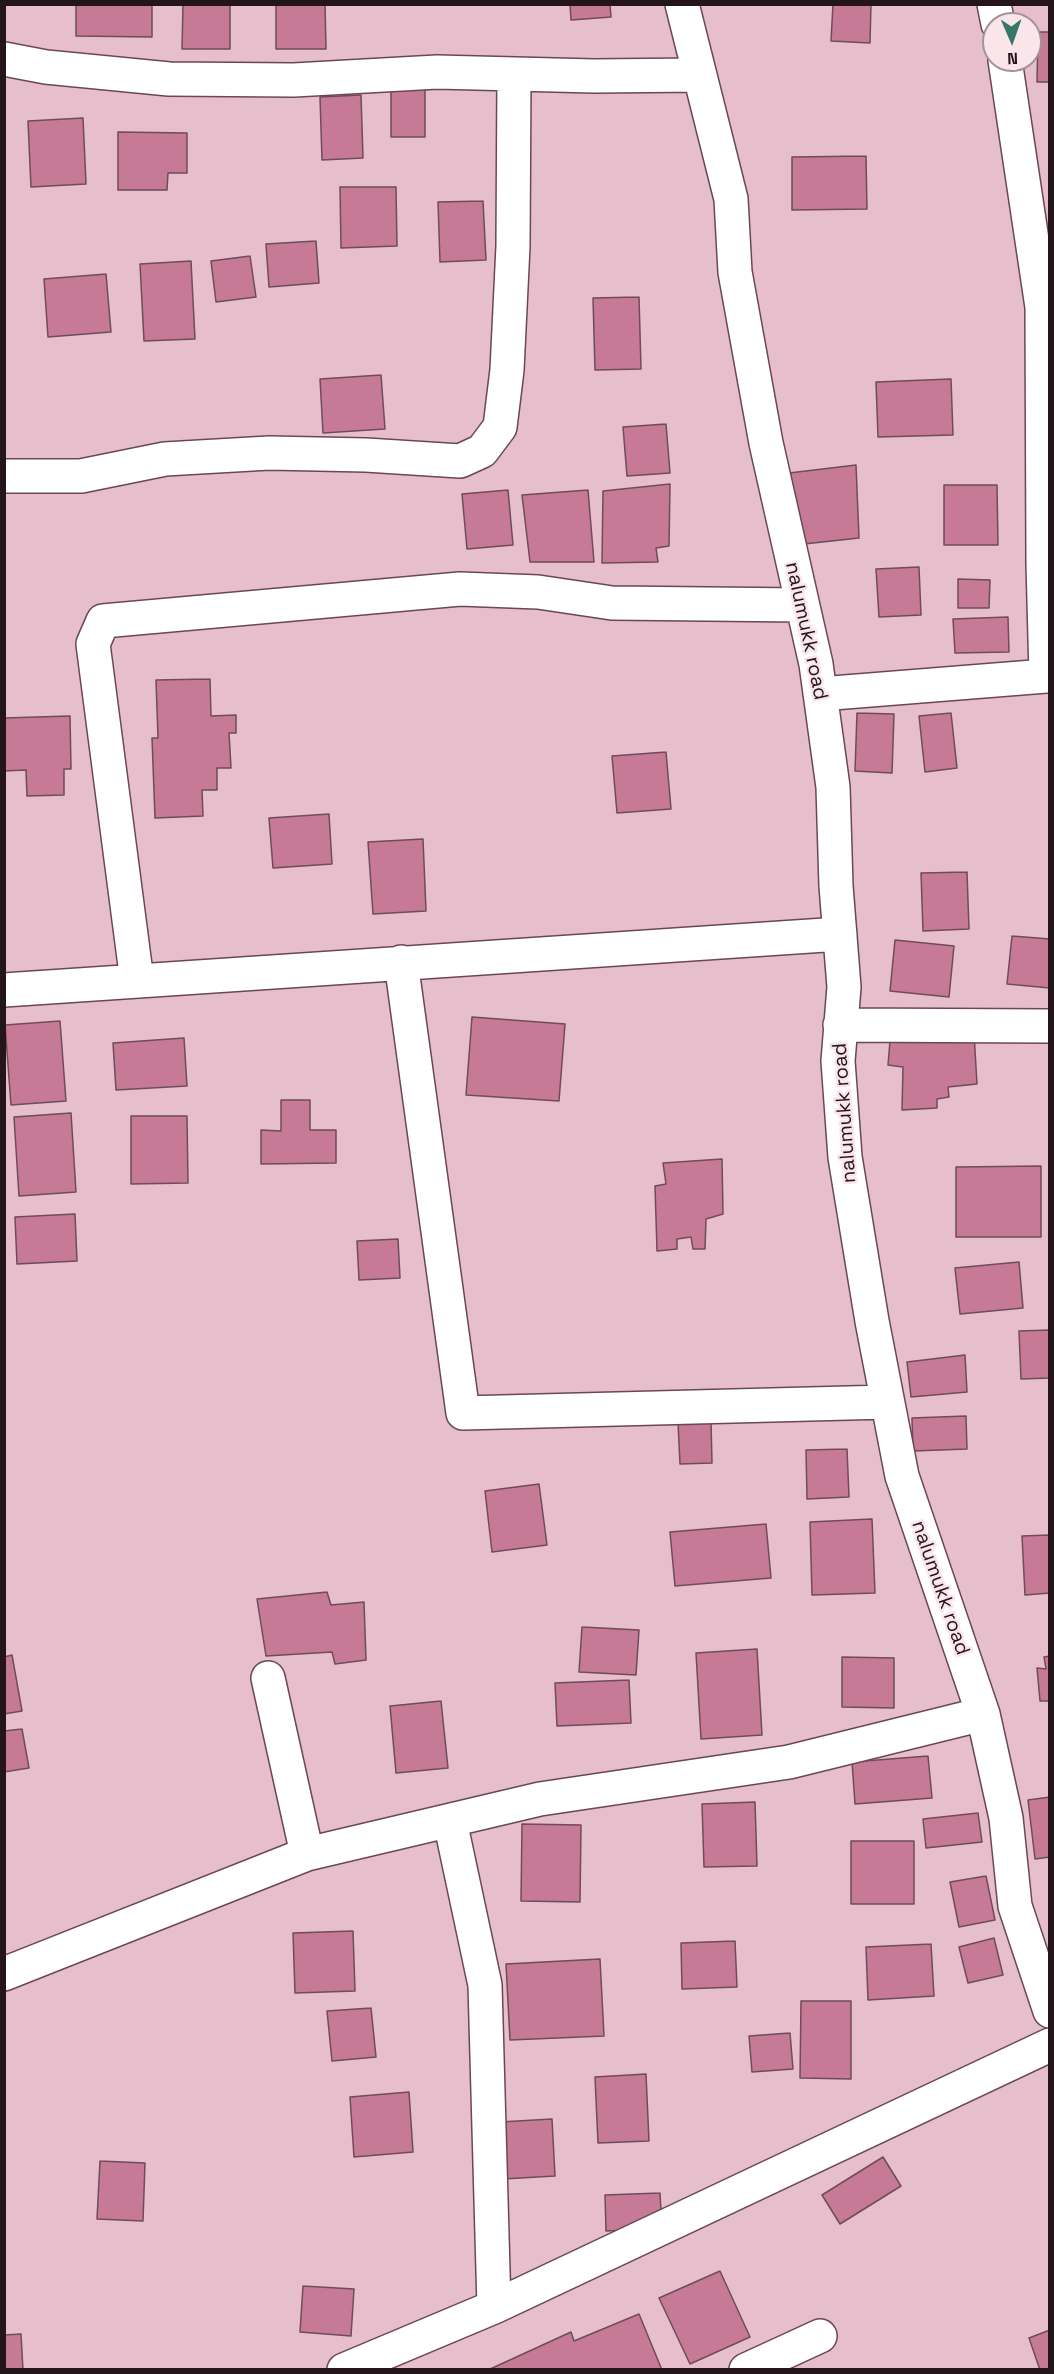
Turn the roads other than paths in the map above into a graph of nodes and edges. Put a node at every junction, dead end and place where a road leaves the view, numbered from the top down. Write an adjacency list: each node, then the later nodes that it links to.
1 (682, 4): 5 (street, nalumukk road)
2 (4, 59): 4 (street)
3 (1007, 72): 8 (street)
4 (514, 74): 5 (street); 6 (street)
5 (700, 75): 7 (street, nalumukk road)
6 (4, 476)
7 (802, 605): 8 (street, nalumukk road); 11 (street)
8 (820, 694): 9 (street, nalumukk road)
9 (840, 934): 10 (street); 13 (street, nalumukk road)
10 (401, 962): 11 (street); 15 (street)
11 (137, 981): 12 (street)
12 (4, 990)
13 (840, 1025): 14 (street); 15 (street, nalumukk road)
14 (1050, 1026)
15 (887, 1402): 17 (street, nalumukk road)
16 (268, 1678): 19 (street)
17 (983, 1714): 18 (street); 21 (street, nalumukk road)
18 (450, 1821): 19 (street); 23 (street)
19 (307, 1854): 20 (street)
20 (4, 1974)
21 (1050, 2011)
22 (1050, 2045): 23 (street)
23 (494, 2307): 25 (street)
24 (820, 2336): 26 (street)
25 (344, 2370)
26 (746, 2370)

